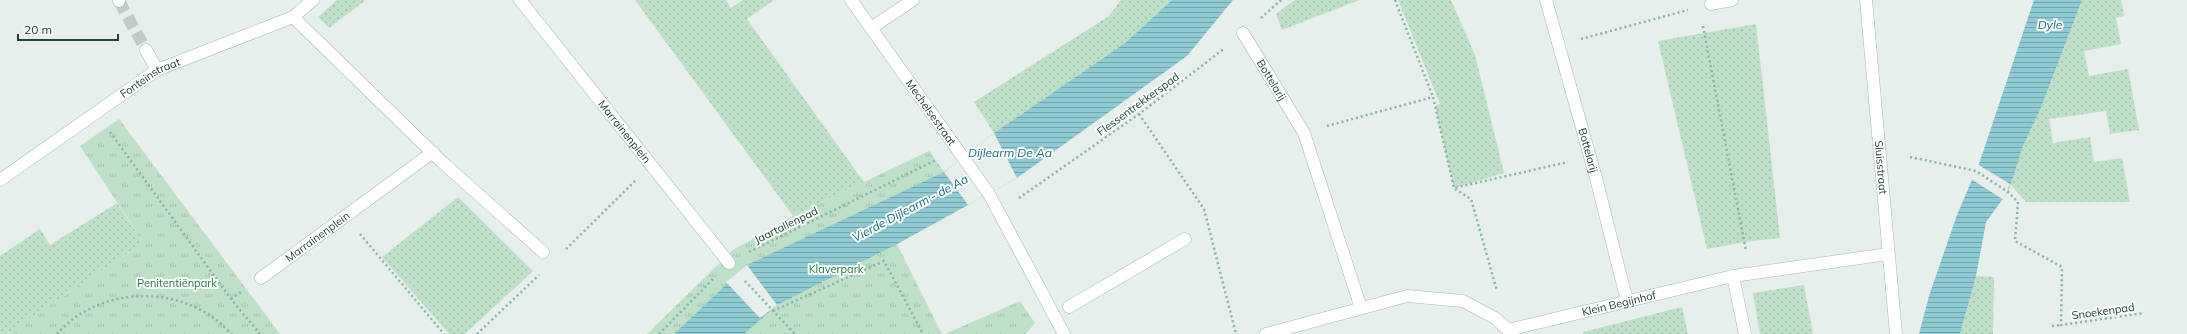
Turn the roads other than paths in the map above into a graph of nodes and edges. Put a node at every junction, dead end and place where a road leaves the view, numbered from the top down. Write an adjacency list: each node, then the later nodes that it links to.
1 (313, 0): 9 (street, Fonteinstraat)
2 (520, 0): 19 (street, Marrainenplein)
3 (851, 0): 10 (street, Mechelsestraat)
4 (913, 0): 10 (street)
5 (1546, 0): 22 (street, Bottelarij)
6 (1732, 0): 8 (street)
7 (1866, 0): 18 (street, Sluisstraat)
8 (1711, 4)
9 (293, 17): 13 (street, Fonteinstraat); 14 (street)
10 (871, 28): 26 (street, Mechelsestraat)
11 (1243, 33): 24 (street, Bottelarij)
12 (146, 50): 13 (street)
13 (157, 70): 15 (street, Fonteinstraat)
14 (433, 152): 17 (street); 21 (street, Marrainenplein)
15 (0, 180)
16 (1185, 239): 23 (street)
17 (543, 252)
18 (1888, 254): 20 (street, Klein Begijnhof); 29 (street, Sluisstraat)
19 (729, 263)
20 (1733, 276): 22 (street, Klein Begijnhof); 28 (street)
21 (260, 278)
22 (1628, 301): 25 (street, Klein Begijnhof)
23 (1069, 307)
24 (1361, 308): 25 (street); 27 (street)
25 (1509, 332)
26 (1064, 334)
27 (1266, 334)
28 (1745, 334)
29 (1896, 334)

